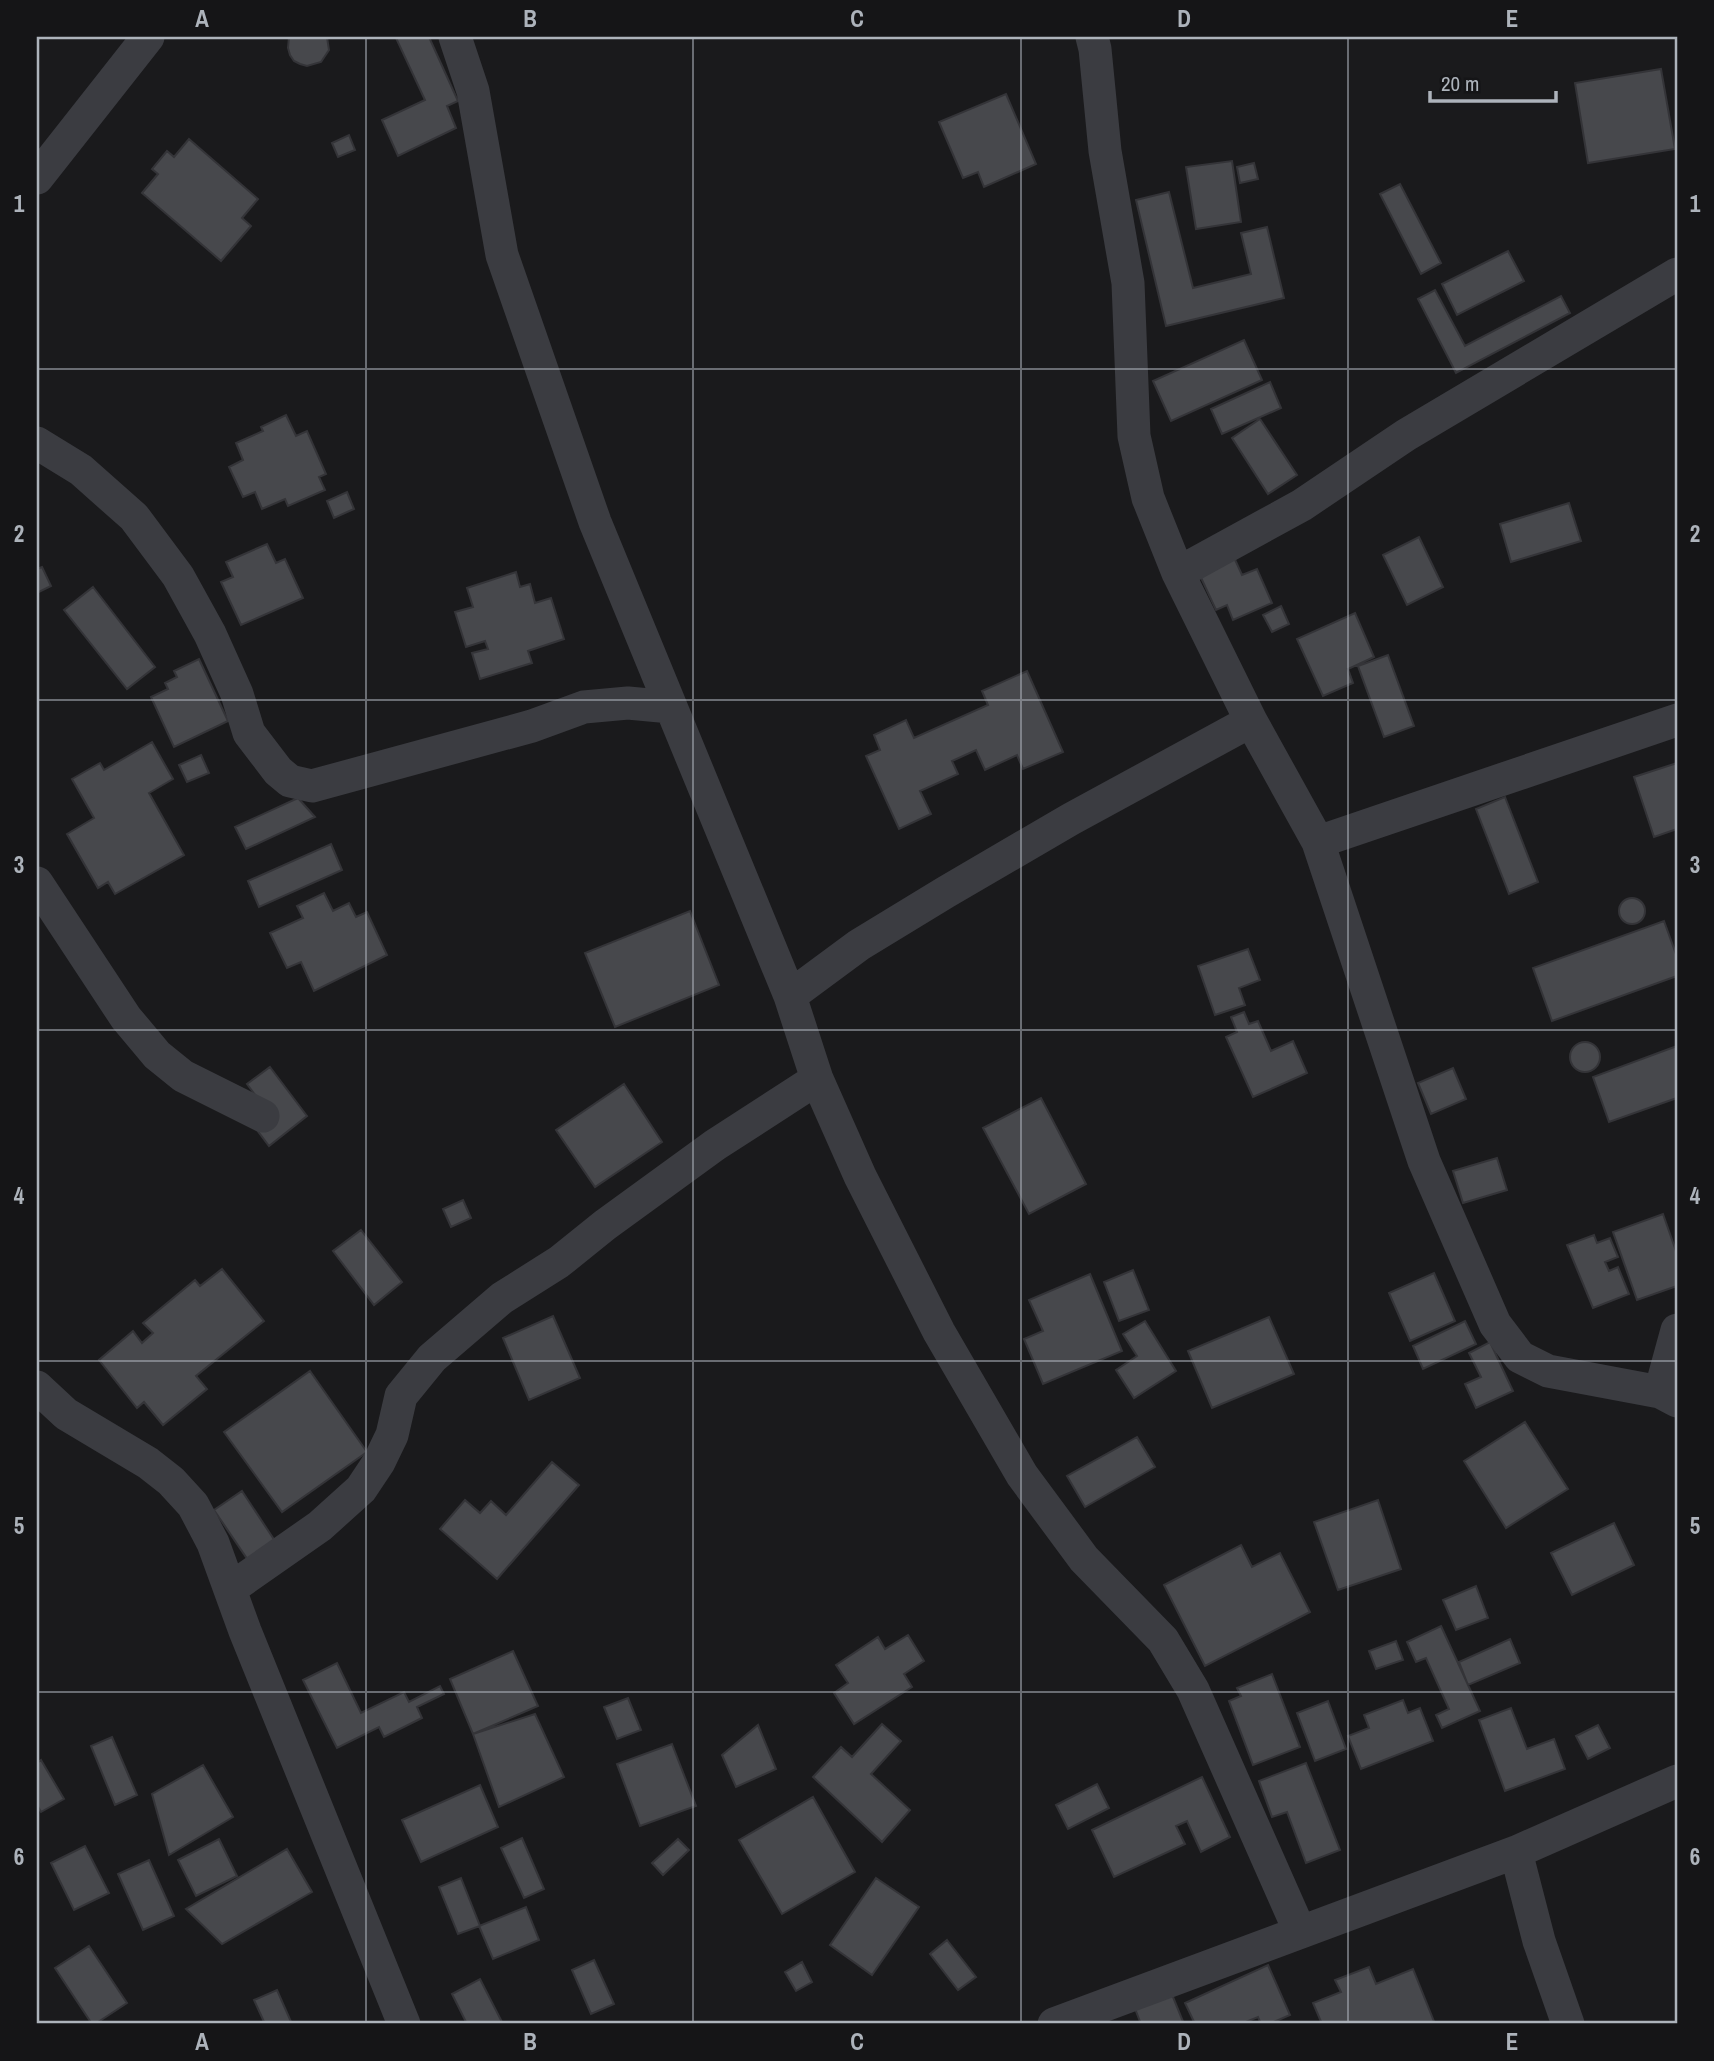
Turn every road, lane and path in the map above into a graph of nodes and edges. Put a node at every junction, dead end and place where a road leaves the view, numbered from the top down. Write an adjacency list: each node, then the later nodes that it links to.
1 (148, 37): 4 (street)
2 (455, 37): 8 (street)
3 (1092, 37): 7 (street)
4 (37, 178)
5 (1677, 274): 7 (street)
6 (37, 443): 8 (street)
7 (1178, 573): 10 (street)
8 (671, 707): 13 (street)
9 (1677, 720): 11 (street)
10 (1251, 721): 11 (street); 13 (street)
11 (1318, 842): 18 (street)
12 (37, 883): 15 (street)
13 (790, 996): 14 (street)
14 (817, 1079): 19 (street); 22 (street)
15 (263, 1116)
16 (1677, 1330): 18 (street)
17 (37, 1387): 19 (street)
18 (1669, 1396)
19 (230, 1589): 23 (street)
20 (1677, 1781): 21 (street)
21 (1516, 1852): 22 (street); 25 (street)
22 (1300, 1932): 24 (street)
23 (404, 2024)
24 (1054, 2024)
25 (1569, 2024)

